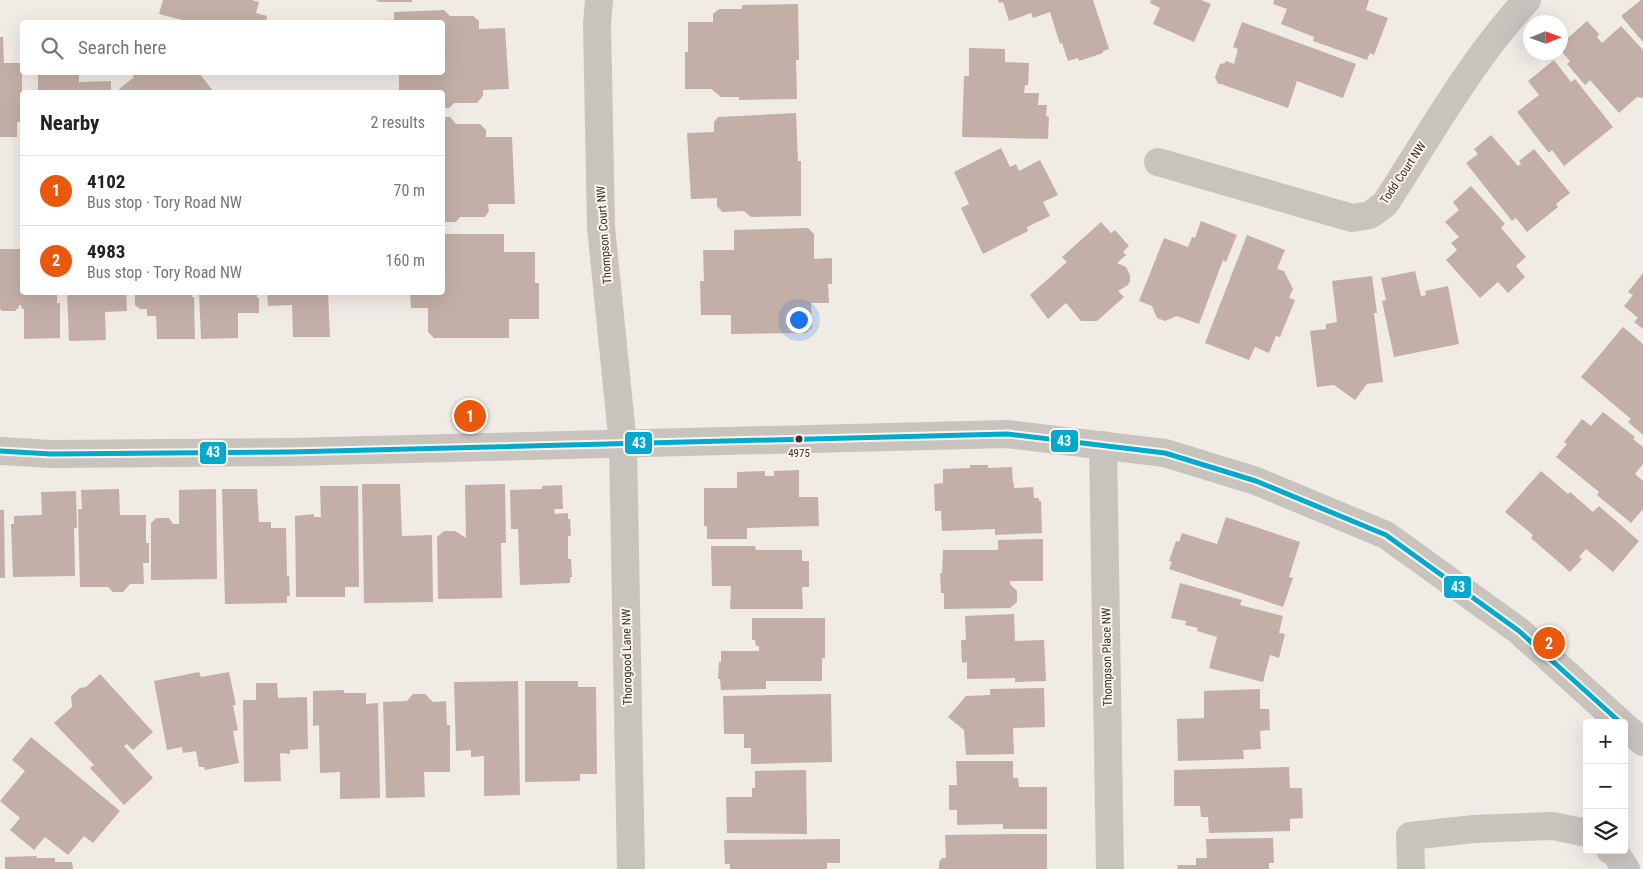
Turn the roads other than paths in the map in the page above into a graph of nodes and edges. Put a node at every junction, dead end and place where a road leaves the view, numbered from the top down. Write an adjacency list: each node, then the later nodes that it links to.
1 (1527, 0): 3 (street, Todd Court NW)
2 (595, 8): 4 (street, Thompson Court NW)
3 (1158, 162)
4 (624, 445): 5 (street); 6 (street); 10 (street, Thorogood Lane NW)
5 (1103, 445): 7 (street); 11 (street, Thompson Place NW)
6 (0, 451)
7 (1634, 731)
8 (1583, 832): 12 (street)
9 (1616, 854): 13 (street)
10 (631, 869)
11 (1110, 869)
12 (1411, 869)
13 (1626, 869)

